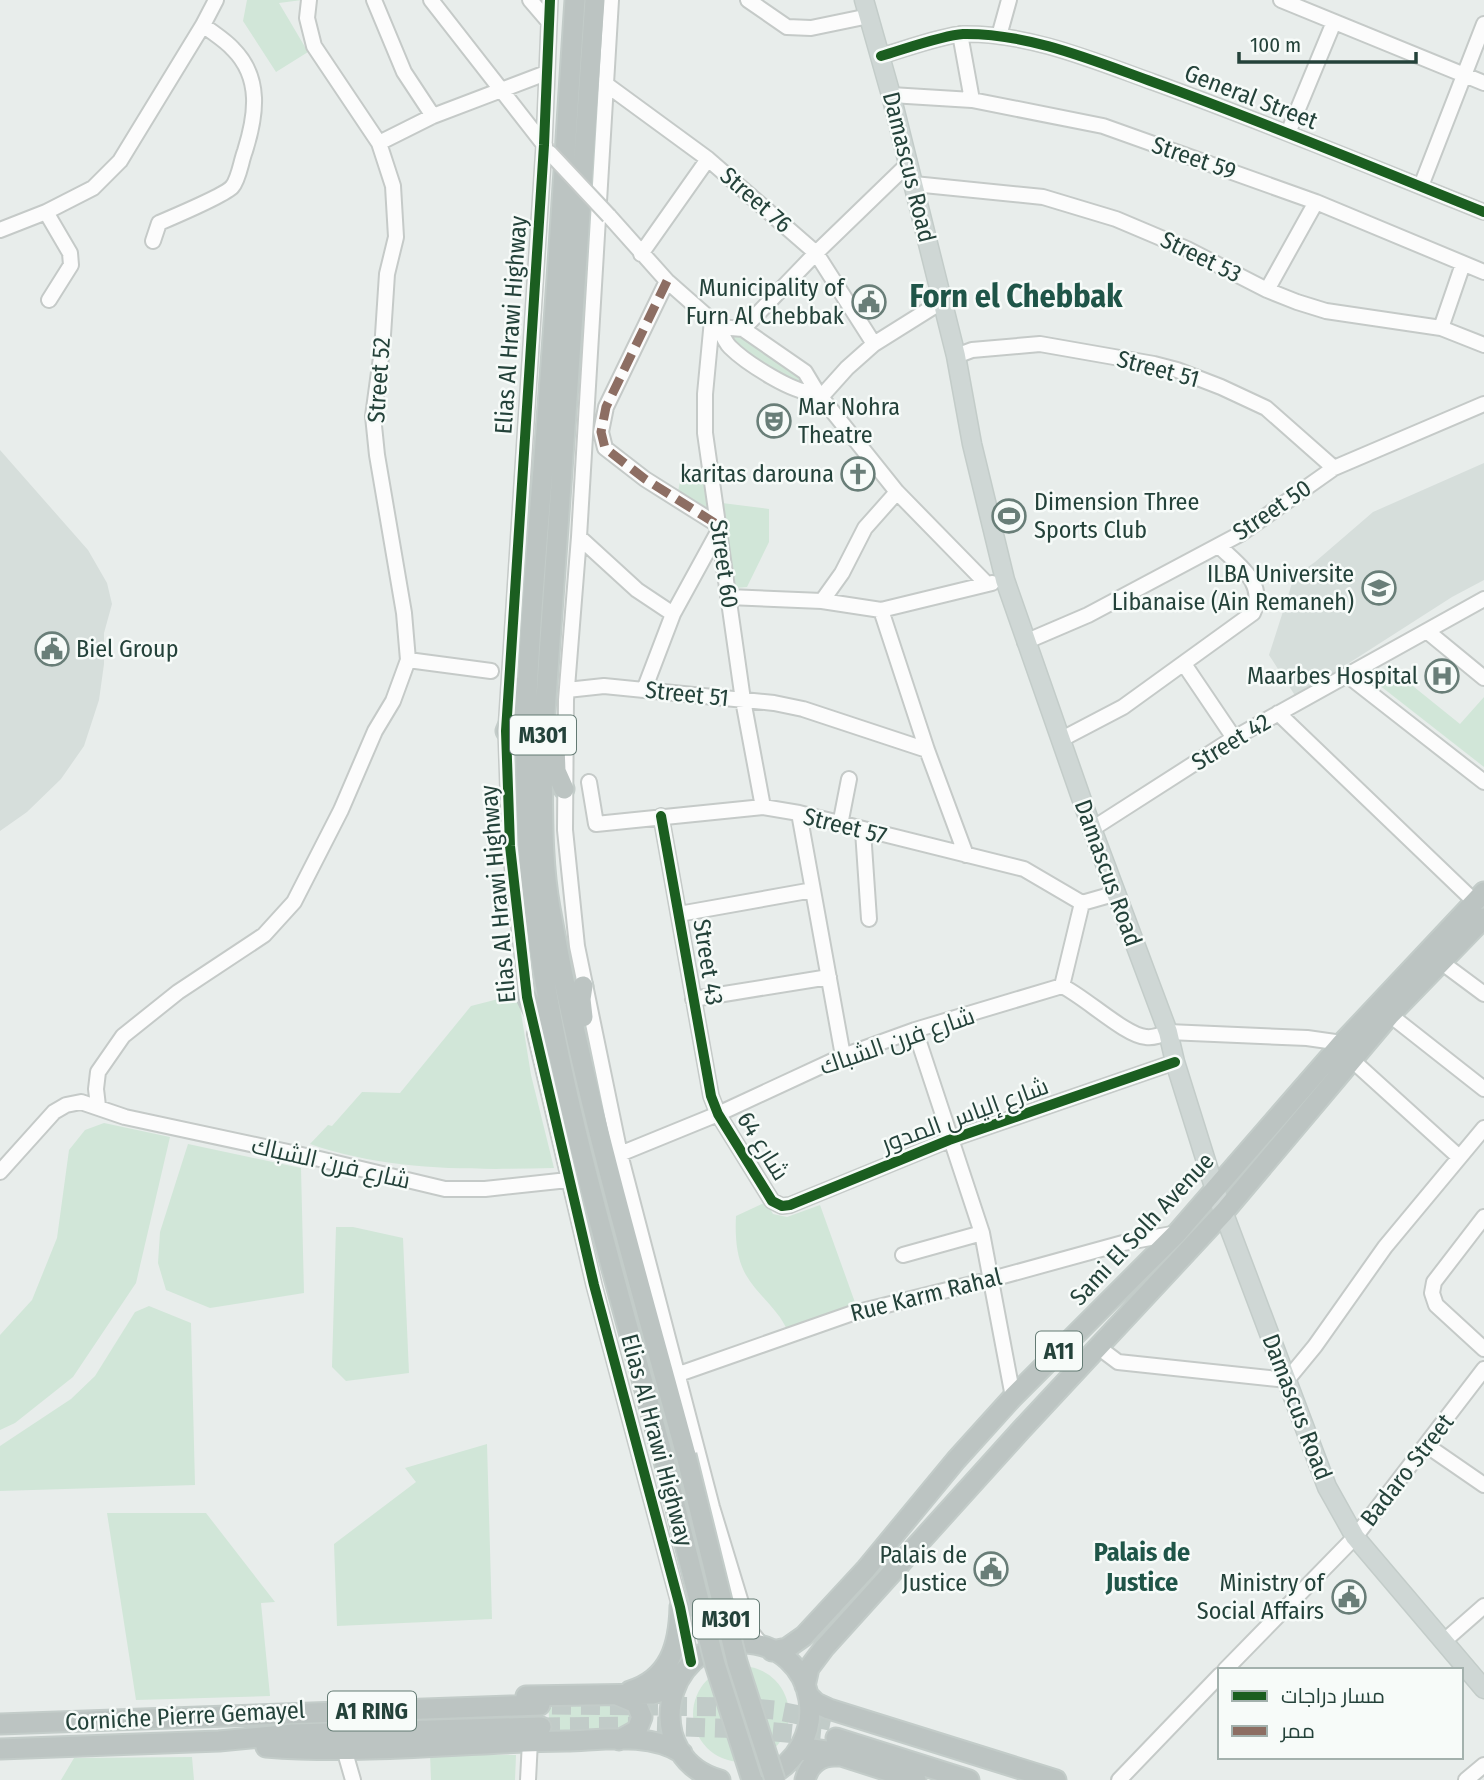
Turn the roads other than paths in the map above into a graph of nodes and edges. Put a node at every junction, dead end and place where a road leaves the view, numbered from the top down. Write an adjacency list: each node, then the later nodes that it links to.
1 (216, 0): 17 (street)
2 (309, 0): 30 (street, Street 52)
3 (374, 0): 28 (street)
4 (431, 0): 25 (street)
5 (530, 0): 14 (street)
6 (550, 0): 14 (street, Elias Al Hrawi Highway)
7 (575, 0): 66 (highway, Elias Al Hrawi Highway / M301)
8 (595, 0): 70 (highway, Elias Al Hrawi Highway / M301)
9 (611, 0): 24 (street, Elias Al Hrawi Highway)
10 (748, 0): 13 (street)
11 (1009, 0): 19 (street)
12 (1281, 0): 15 (street)
13 (866, 8): 20 (main road, Damascus Road)
14 (548, 21): 21 (street, Elias Al Hrawi Highway)
15 (1334, 22): 22 (street); 29 (street)
16 (1484, 24): 22 (street)
17 (203, 25): 37 (street); 40 (street)
18 (960, 34): 19 (street, General Street); 20 (street, General Street); 27 (street)
19 (999, 36): 29 (street, General Street)
20 (881, 56): 26 (main road, Damascus Road)
21 (545, 73): 25 (street); 31 (street, Elias Al Hrawi Highway)
22 (1465, 75): 23 (street); 35 (street)
23 (1484, 83)
24 (607, 85): 32 (street, Street 76); 60 (street, Elias Al Hrawi Highway)
25 (501, 89): 28 (street); 31 (street)
26 (891, 95): 27 (street, Street 59); 33 (main road, Damascus Road)
27 (972, 100): 36 (street, Street 59)
28 (433, 116): 30 (street)
29 (1288, 133): 35 (street, General Street)
30 (379, 144): 72 (street, Street 52)
31 (547, 149): 42 (street, bridge); 81 (street, Elias Al Hrawi Highway)
32 (708, 159): 41 (street, Street 76); 42 (street)
33 (908, 164): 34 (main road, Damascus Road); 41 (street)
34 (914, 184): 46 (street, Street 53); 48 (main road, Damascus Road)
35 (1420, 186): 38 (street, General Street)
36 (1316, 202): 43 (street, Street 59); 46 (street)
37 (46, 212): 39 (street); 47 (street)
38 (1484, 212)
39 (0, 229)
40 (153, 241)
41 (816, 253): 51 (street); 52 (street, Street 76)
42 (641, 254): 45 (street)
43 (1463, 264): 44 (street, Street 59); 50 (street)
44 (1484, 272)
45 (667, 281): 49 (street); 59 (street)
46 (1267, 290): 50 (street, Street 53)
47 (49, 300)
48 (941, 302): 52 (street); 54 (main road, Damascus Road)
49 (716, 324): 51 (street); 55 (street); 59 (street, Street 60)
50 (1441, 328): 53 (street, Street 53)
51 (743, 329): 55 (street)
52 (874, 344): 55 (street)
53 (1484, 345)
54 (956, 356): 57 (street, Street 51); 62 (main road, Damascus Road)
55 (819, 395): 58 (street)
56 (1484, 404): 57 (street, Street 50)
57 (1334, 468): 61 (street, Street 50)
58 (897, 492): 62 (street); 65 (street)
59 (719, 528): 63 (street, Street 60); 68 (street)
60 (579, 537): 68 (street); 77 (street, Elias Al Hrawi Highway)
61 (1219, 546): 71 (street, Street 50); 73 (street)
62 (996, 582): 67 (street); 71 (main road, Damascus Road)
63 (728, 597): 65 (street); 79 (street, Street 60)
64 (1484, 600): 69 (street, Street 42)
65 (822, 601): 67 (street)
66 (533, 607): 81 (highway); 117 (highway, Elias Al Hrawi Highway / M301)
67 (881, 610): 84 (street)
68 (673, 614): 78 (street)
69 (1429, 632): 75 (street, Street 42); 76 (street)
70 (550, 636): 88 (highway); 116 (highway, Elias Al Hrawi Highway / M301)
71 (1025, 642): 83 (main road, Damascus Road)
72 (408, 660): 74 (street); 118 (street)
73 (1184, 664): 82 (street); 83 (street)
74 (491, 671)
75 (1347, 675): 80 (street, Street 42); 87 (street)
76 (1484, 678)
77 (571, 685): 78 (street, Street 51); 88 (street, Elias Al Hrawi Highway)
78 (644, 690): 79 (street, Street 51)
79 (743, 700): 84 (street, Street 51); 89 (street, Street 60)
80 (1278, 713): 82 (street, Street 42); 99 (street)
81 (506, 732): 107 (street, Elias Al Hrawi Highway)
82 (1234, 738): 93 (street, Street 42)
83 (1060, 740): 93 (main road, Damascus Road)
84 (927, 750): 95 (street)
85 (849, 779): 92 (street)
86 (589, 782): 91 (street, Street 57)
87 (1484, 782)
88 (564, 789): 104 (street, Elias Al Hrawi Highway)
89 (763, 807): 90 (street, Street 57); 91 (street, Street 57)
90 (799, 813): 92 (street, Street 57); 96 (street)
91 (661, 816): 100 (street, Street 43)
92 (840, 825): 94 (street, Street 57)
93 (1092, 829): 97 (main road, Damascus Road)
94 (863, 831): 95 (street, Street 57); 101 (street)
95 (966, 855): 98 (street, Street 57)
96 (813, 890): 100 (street); 103 (street)
97 (1116, 893): 98 (street); 111 (main road, Damascus Road)
98 (1082, 903): 105 (street)
99 (1481, 904): 102 (highway, Sami El Solh Avenue / A11); 112 (highway, Sami El Solh Avenue / A11)
100 (679, 914): 108 (street, Street 43)
101 (869, 919)
102 (1441, 962): 106 (street); 109 (highway, Sami El Solh Avenue / A11)
103 (829, 976): 108 (street); 113 (street)
104 (583, 986): 116 (highway); 123 (street, Elias Al Hrawi Highway)
105 (1062, 986): 110 (street, شارع فرن الشباك); 111 (street)
106 (1484, 993)
107 (527, 998): 117 (highway); 125 (street, Elias Al Hrawi Highway)
108 (693, 999): 119 (street, Street 43)
109 (1390, 1015): 112 (highway, Sami El Solh Avenue / A11); 115 (street)
110 (915, 1030): 113 (street, شارع فرن الشباك); 121 (street)
111 (1168, 1032): 112 (street); 114 (main road, Damascus Road)
112 (1347, 1051): 122 (street); 126 (highway, Sami El Solh Avenue / A11); 128 (highway, Sami El Solh Avenue / A11)
113 (843, 1056): 119 (street, شارع فرن الشباك)
114 (1175, 1062): 121 (street, شارع إلياس المدور); 126 (main road, Damascus Road)
115 (1484, 1089)
116 (589, 1095): 174 (highway, Elias Al Hrawi Highway / M301, bridge)
117 (568, 1098): 172 (highway, Elias Al Hrawi Highway / M301, bridge)
118 (98, 1106): 124 (street); 125 (street, شارع فرن الشباك)
119 (718, 1114): 123 (street, شارع فرن الشباك); 127 (street, شارع 64)
120 (1484, 1128): 122 (street)
121 (949, 1140): 127 (street, شارع إلياس المدور); 130 (street)
122 (1471, 1149): 138 (street)
123 (620, 1154): 137 (street, Elias Al Hrawi Highway)
124 (0, 1172)
125 (568, 1180): 144 (street, Elias Al Hrawi Highway)
126 (1215, 1190): 128 (main road, Damascus Road); 131 (highway, Sami El Solh Avenue / A11)
127 (772, 1201)
128 (1224, 1212): 134 (highway, Sami El Solh Avenue / A11); 138 (main road, Damascus Road)
129 (1484, 1217): 135 (street)
130 (982, 1233): 132 (street); 133 (street)
131 (1177, 1233): 133 (street, Rue Karm Rahal); 139 (highway, Sami El Solh Avenue / A11)
132 (903, 1255)
133 (992, 1279): 137 (street, Rue Karm Rahal); 139 (street)
134 (1098, 1347): 138 (street); 148 (highway, Sami El Solh Avenue / A11)
135 (1484, 1349)
136 (1484, 1369): 140 (street, Badaro Street)
137 (679, 1374): 145 (street, Elias Al Hrawi Highway)
138 (1287, 1380): 142 (main road, Damascus Road)
139 (1013, 1397): 149 (highway, Sami El Solh Avenue / A11)
140 (1426, 1445): 141 (street); 142 (street, Badaro Street)
141 (1484, 1485)
142 (1355, 1537): 147 (main road, Damascus Road); 151 (street, Badaro Street)
143 (1484, 1606): 147 (street)
144 (680, 1607): 146 (street, Elias Al Hrawi Highway); 156 (highway)
145 (747, 1623): 146 (street); 149 (street, Elias Al Hrawi Highway)
146 (685, 1629): 150 (street, Elias Al Hrawi Highway)
147 (1443, 1642): 154 (main road, Damascus Road)
148 (824, 1648): 155 (highway, Sami El Solh Avenue / A11); 161 (highway)
149 (767, 1649): 150 (highway); 155 (highway)
150 (691, 1662): 153 (highway)
151 (1227, 1668)
152 (1218, 1677): 180 (street)
153 (676, 1682): 156 (highway); 167 (highway)
154 (1484, 1689)
155 (806, 1690): 161 (highway); 166 (highway)
156 (616, 1694): 158 (highway); 162 (highway)
157 (540, 1705): 158 (highway, Corniche Pierre Gemayel / A1 RING)
158 (204, 1718): 159 (highway, Corniche Pierre Gemayel / A1 RING)
159 (0, 1724)
160 (535, 1734): 162 (highway); 163 (highway, Corniche Pierre Gemayel / A1 RING); 165 (highway); 171 (street)
161 (843, 1734): 166 (highway); 175 (highway); 176 (highway); 177 (highway); 178 (highway); 179 (highway)
162 (620, 1740): 167 (highway)
163 (219, 1741): 164 (highway, Corniche Pierre Gemayel / A1 RING); 165 (highway)
164 (0, 1749)
165 (344, 1749): 170 (street)
166 (798, 1752): 173 (highway); 175 (highway)
167 (682, 1753): 169 (highway)
168 (1484, 1765): 181 (street)
169 (716, 1779)
170 (353, 1780)
171 (528, 1780)
172 (752, 1780)
173 (761, 1780)
174 (775, 1780)
175 (803, 1780)
176 (916, 1780)
177 (969, 1780)
178 (1013, 1780)
179 (1056, 1780)
180 (1119, 1780)
181 (1466, 1780)

